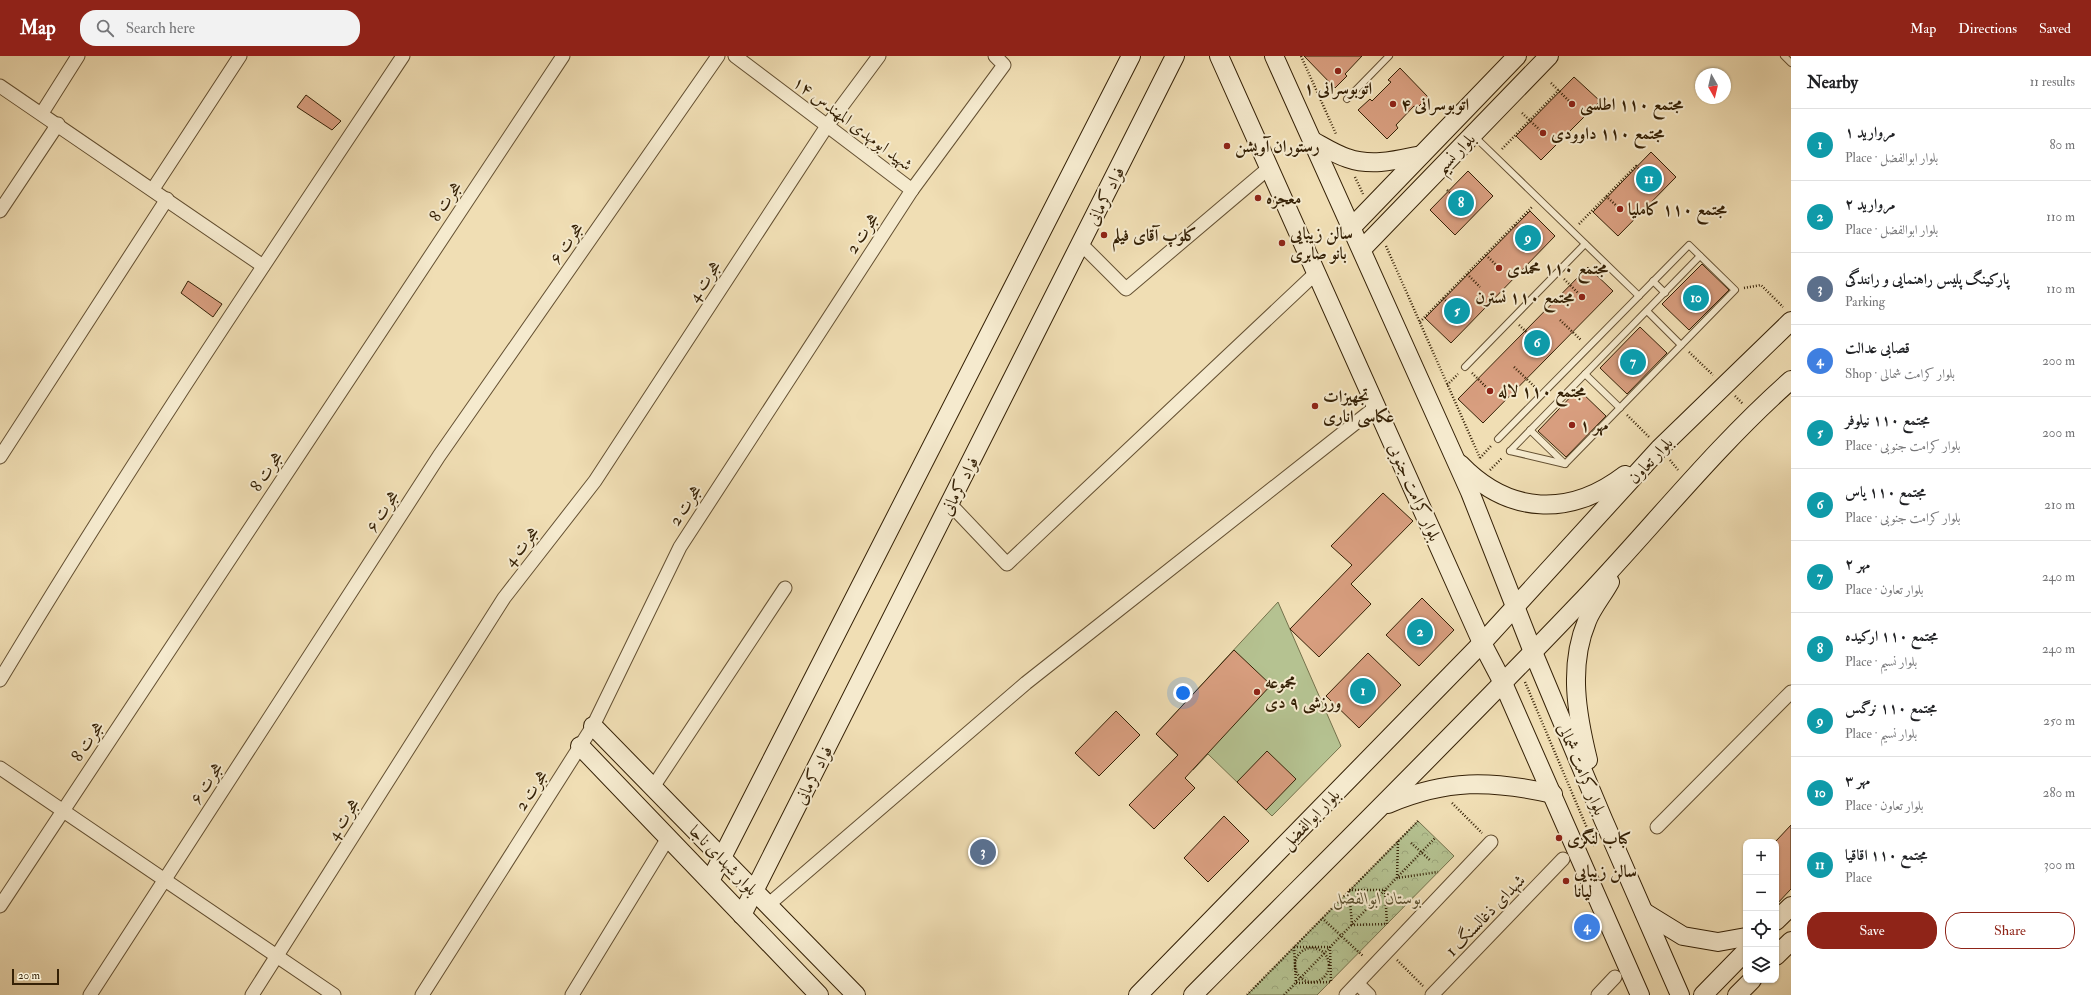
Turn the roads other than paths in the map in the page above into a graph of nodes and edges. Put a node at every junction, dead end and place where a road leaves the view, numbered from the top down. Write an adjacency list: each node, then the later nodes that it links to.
1 (78, 56): 20 (street)
2 (240, 56): 28 (street)
3 (402, 56): 38 (street)
4 (563, 56): 72 (street, هجرت 8)
5 (718, 56): 79 (street, هجرت ۶)
6 (735, 56): 22 (street, شهید ابومهدی المهندس ۱۴)
7 (879, 56): 22 (street, هجرت 4)
8 (995, 56): 29 (street, هجرت 2)
9 (1130, 56): 77 (street)
10 (1176, 56): 34 (street, فواد کرمانی)
11 (1219, 56): 26 (street, بلوار کرامت جنوبی)
12 (1274, 56): 24 (street)
13 (1389, 56): 19 (lane)
14 (1517, 56): 25 (street, بلوار نسیم)
15 (1549, 56): 23 (street, بلوار نسیم)
16 (1784, 56): 17 (lane)
17 (1791, 63)
18 (0, 86): 20 (street)
19 (1347, 99)
20 (42, 113): 21 (street)
21 (58, 124): 28 (street); 32 (street)
22 (827, 126): 29 (street, شهید ابومهدی المهندس ۱۴); 92 (street, هجرت 4)
23 (1473, 135): 30 (street, بلوار نسیم); 35 (lane)
24 (1313, 141): 25 (street); 33 (street)
25 (1421, 155): 27 (street, بلوار نسیم)
26 (1270, 167): 34 (street); 39 (street, بلوار کرامت جنوبی)
27 (1401, 176): 30 (street); 33 (street, بلوار نسیم)
28 (153, 189): 31 (street)
29 (912, 190): 66 (street, هجرت 2)
30 (1418, 192): 36 (street, بلوار نسیم)
31 (167, 199): 38 (street); 54 (street)
32 (0, 211)
33 (1352, 227): 36 (street)
34 (1081, 244): 57 (street, فواد کرمانی)
35 (1585, 244): 42 (lane); 46 (lane)
36 (1362, 250): 55 (street)
37 (1700, 256): 40 (lane); 41 (lane); 45 (lane)
38 (263, 266): 63 (street)
39 (1317, 272): 49 (street, بلوار کرامت جنوبی); 57 (street)
40 (1653, 281): 41 (lane); 42 (lane)
41 (1665, 293): 43 (lane)
42 (1639, 296): 52 (lane)
43 (1647, 311): 45 (lane); 47 (lane)
44 (1788, 315): 53 (street, بلوار تعاون)
45 (1681, 345): 50 (lane)
46 (1465, 367)
47 (1585, 374): 50 (lane); 51 (lane)
48 (1791, 380): 58 (street)
49 (1377, 406): 61 (street, بلوار کرامت جنوبی); 82 (street)
50 (1620, 408): 56 (lane)
51 (1530, 430): 56 (lane); 56 (lane)
52 (1498, 439)
53 (1659, 449): 55 (street); 60 (street, بلوار تعاون)
54 (0, 457)
55 (1454, 457): 60 (street)
56 (1565, 464)
57 (950, 504): 81 (street, فواد کرمانی)
58 (1628, 554): 62 (street); 73 (street)
59 (785, 588): 69 (street)
60 (1516, 607): 61 (street, بلوار تعاون); 62 (street, بلوار کرامت شمالی)
61 (1482, 643): 64 (street, بلوار کرامت جنوبی); 105 (street, بلوار ابوالفضل)
62 (1533, 652): 64 (street); 73 (street, بلوار کرامت شمالی)
63 (0, 680)
64 (1504, 683): 70 (street); 71 (street)
65 (1791, 692): 74 (street)
66 (593, 726): 67 (street, هجرت 2); 69 (street, بلوار شهدای ناجا)
67 (580, 746): 75 (street, بلوار شهدای ناجا); 101 (street, هجرت 2)
68 (0, 768): 72 (street)
69 (653, 787): 77 (street, بلوار شهدای ناجا)
70 (1553, 794): 71 (street); 110 (street)
71 (1376, 810): 106 (street)
72 (63, 811): 79 (street); 83 (street, هجرت 8)
73 (1603, 818): 85 (street, بلوار کرامت شمالی)
74 (1657, 827)
75 (668, 838): 80 (street, بلوار شهدای ناجا); 102 (street)
76 (1491, 842): 95 (street)
77 (722, 858): 80 (street); 81 (street, بلوار شهدای ناجا)
78 (1564, 859): 97 (street, شهدای ذغالسنگ 1)
79 (165, 881): 92 (street); 98 (street, هجرت ۶)
80 (710, 882): 86 (street, بلوار شهدای ناجا)
81 (754, 891): 82 (street, بلوار شهدای ناجا); 86 (street, فواد کرمانی)
82 (768, 905): 104 (street, بلوار شهدای ناجا)
83 (0, 906)
84 (1791, 906): 87 (street)
85 (1644, 912): 88 (street); 111 (street, بلوار کرامت شمالی)
86 (742, 915): 103 (street, بلوار شهدای ناجا)
87 (1779, 918)
88 (1743, 938)
89 (1791, 941): 90 (street)
90 (1779, 953)
91 (1743, 955): 96 (street)
92 (278, 957): 99 (street, هجرت 4); 100 (street)
93 (1615, 977): 109 (street)
94 (1749, 983): 112 (street)
95 (1358, 984): 107 (street); 108 (street)
96 (1715, 991)
97 (1429, 992)
98 (90, 995)
99 (252, 995)
100 (334, 995)
101 (422, 995)
102 (572, 995)
103 (819, 995)
104 (856, 995)
105 (1138, 995)
106 (1193, 995)
107 (1346, 995)
108 (1369, 995)
109 (1598, 995)
110 (1640, 995)
111 (1680, 995)
112 (1737, 995)

